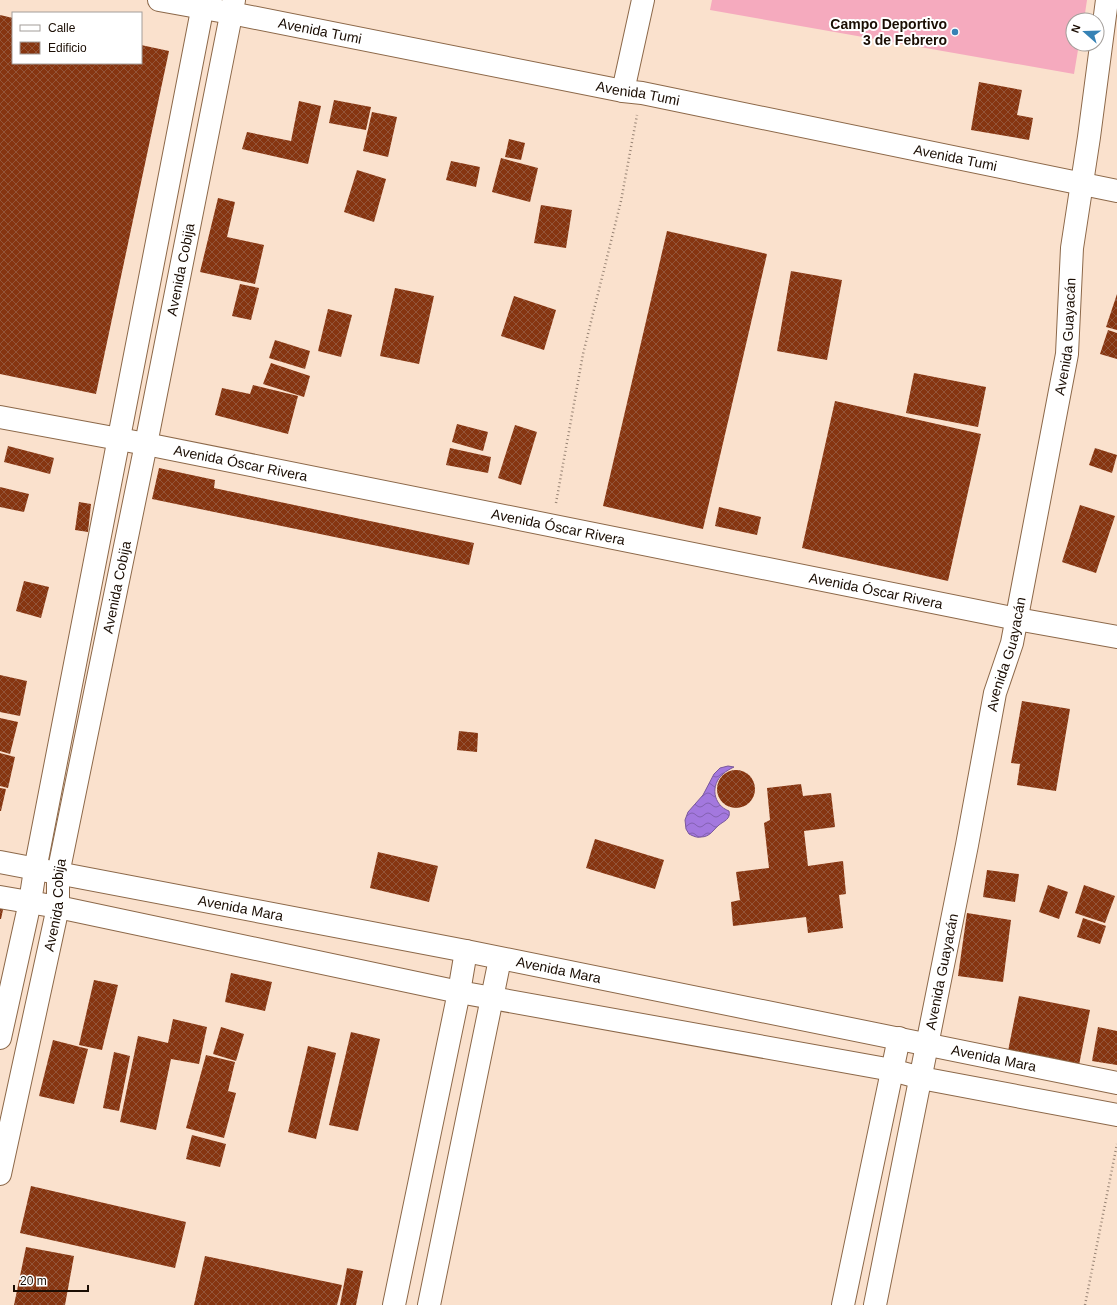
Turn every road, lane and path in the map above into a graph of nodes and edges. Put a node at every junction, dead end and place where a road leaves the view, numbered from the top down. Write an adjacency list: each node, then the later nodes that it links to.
1 (159, 0): 4 (street, Avenida Tumi)
2 (643, 0): 6 (street)
3 (1107, 0): 7 (street, Avenida Guayacán)
4 (203, 4): 5 (street, Avenida Tumi); 10 (street, Avenida Cobija)
5 (233, 6): 6 (street, Avenida Tumi); 11 (street, Avenida Cobija)
6 (633, 92): 7 (street, Avenida Tumi); 12 (path)
7 (1082, 184): 8 (street, Avenida Tumi); 13 (street, Avenida Guayacán)
8 (1117, 191)
9 (0, 417): 10 (street, Avenida Óscar Rivera)
10 (118, 440): 11 (street, Avenida Óscar Rivera); 16 (street, Avenida Cobija)
11 (146, 444): 12 (street, Avenida Óscar Rivera); 17 (street, Avenida Cobija)
12 (552, 526): 13 (street, Avenida Óscar Rivera)
13 (1017, 619): 14 (street, Avenida Óscar Rivera); 27 (street, Avenida Guayacán)
14 (1117, 637)
15 (0, 862): 16 (street, Avenida Mara)
16 (35, 870): 17 (street, Avenida Mara); 19 (street, Avenida Cobija)
17 (58, 874): 20 (street, Avenida Cobija); 21 (street, Avenida Mara)
18 (0, 897): 19 (street)
19 (30, 902): 20 (street); 25 (street, Avenida Cobija)
20 (58, 906): 23 (street); 33 (street, Avenida Cobija)
21 (466, 951): 22 (street, Avenida Mara); 23 (street)
22 (500, 959): 24 (street); 26 (street, Avenida Mara)
23 (459, 992): 24 (street); 34 (street)
24 (492, 999): 28 (street); 35 (street)
25 (0, 1038)
26 (899, 1038): 27 (street, Avenida Mara); 28 (street)
27 (927, 1044): 29 (street, Avenida Guayacán); 30 (street, Avenida Mara)
28 (892, 1070): 29 (street); 36 (street)
29 (921, 1078): 31 (street); 37 (street, Avenida Guayacán)
30 (1117, 1082)
31 (1117, 1115)
32 (1117, 1144): 38 (path)
33 (0, 1174)
34 (394, 1305)
35 (429, 1305)
36 (843, 1305)
37 (875, 1305)
38 (1085, 1305)

